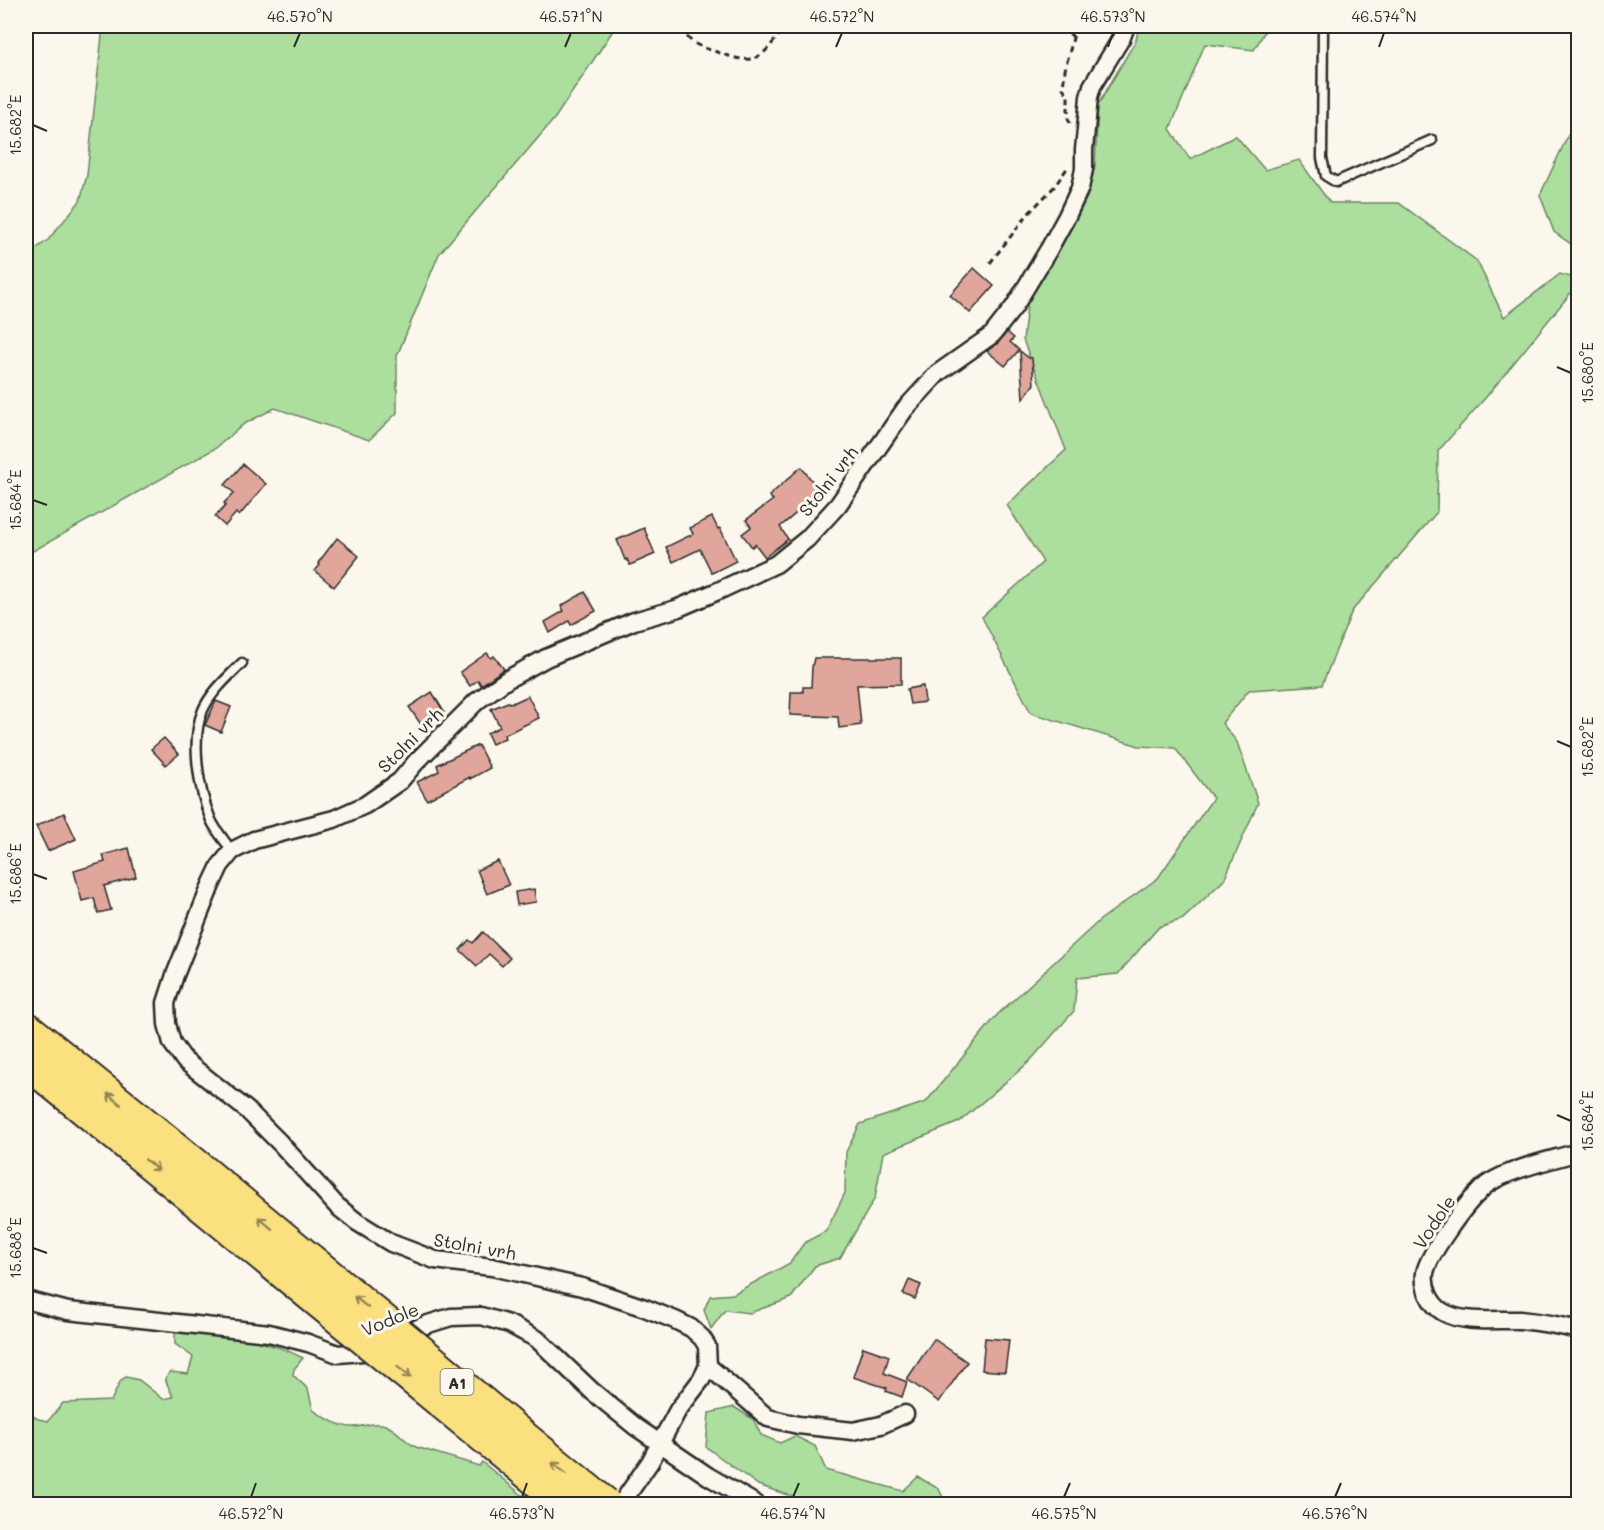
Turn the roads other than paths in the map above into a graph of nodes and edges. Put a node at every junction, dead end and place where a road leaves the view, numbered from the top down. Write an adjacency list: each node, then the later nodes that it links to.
1 (1126, 26): 5 (street, Stolni vrh)
2 (1323, 26): 3 (lane)
3 (1432, 140)
4 (242, 663): 5 (lane)
5 (232, 851): 12 (street, Stolni vrh)
6 (26, 1028): 9 (highway, A1, one-way to 6)
7 (26, 1061): 9 (highway, A1, one-way to 9)
8 (1578, 1152): 11 (street, Vodole)
9 (302, 1271): 15 (highway, A1, one-way to 15, bridge); 16 (highway, A1, one-way to 9, bridge)
10 (26, 1300): 14 (street, Vodole)
11 (1578, 1330)
12 (708, 1366): 13 (street); 14 (street)
13 (904, 1414)
14 (659, 1443): 17 (street); 18 (street, Vodole)
15 (566, 1504)
16 (604, 1504)
17 (621, 1504)
18 (756, 1504)

